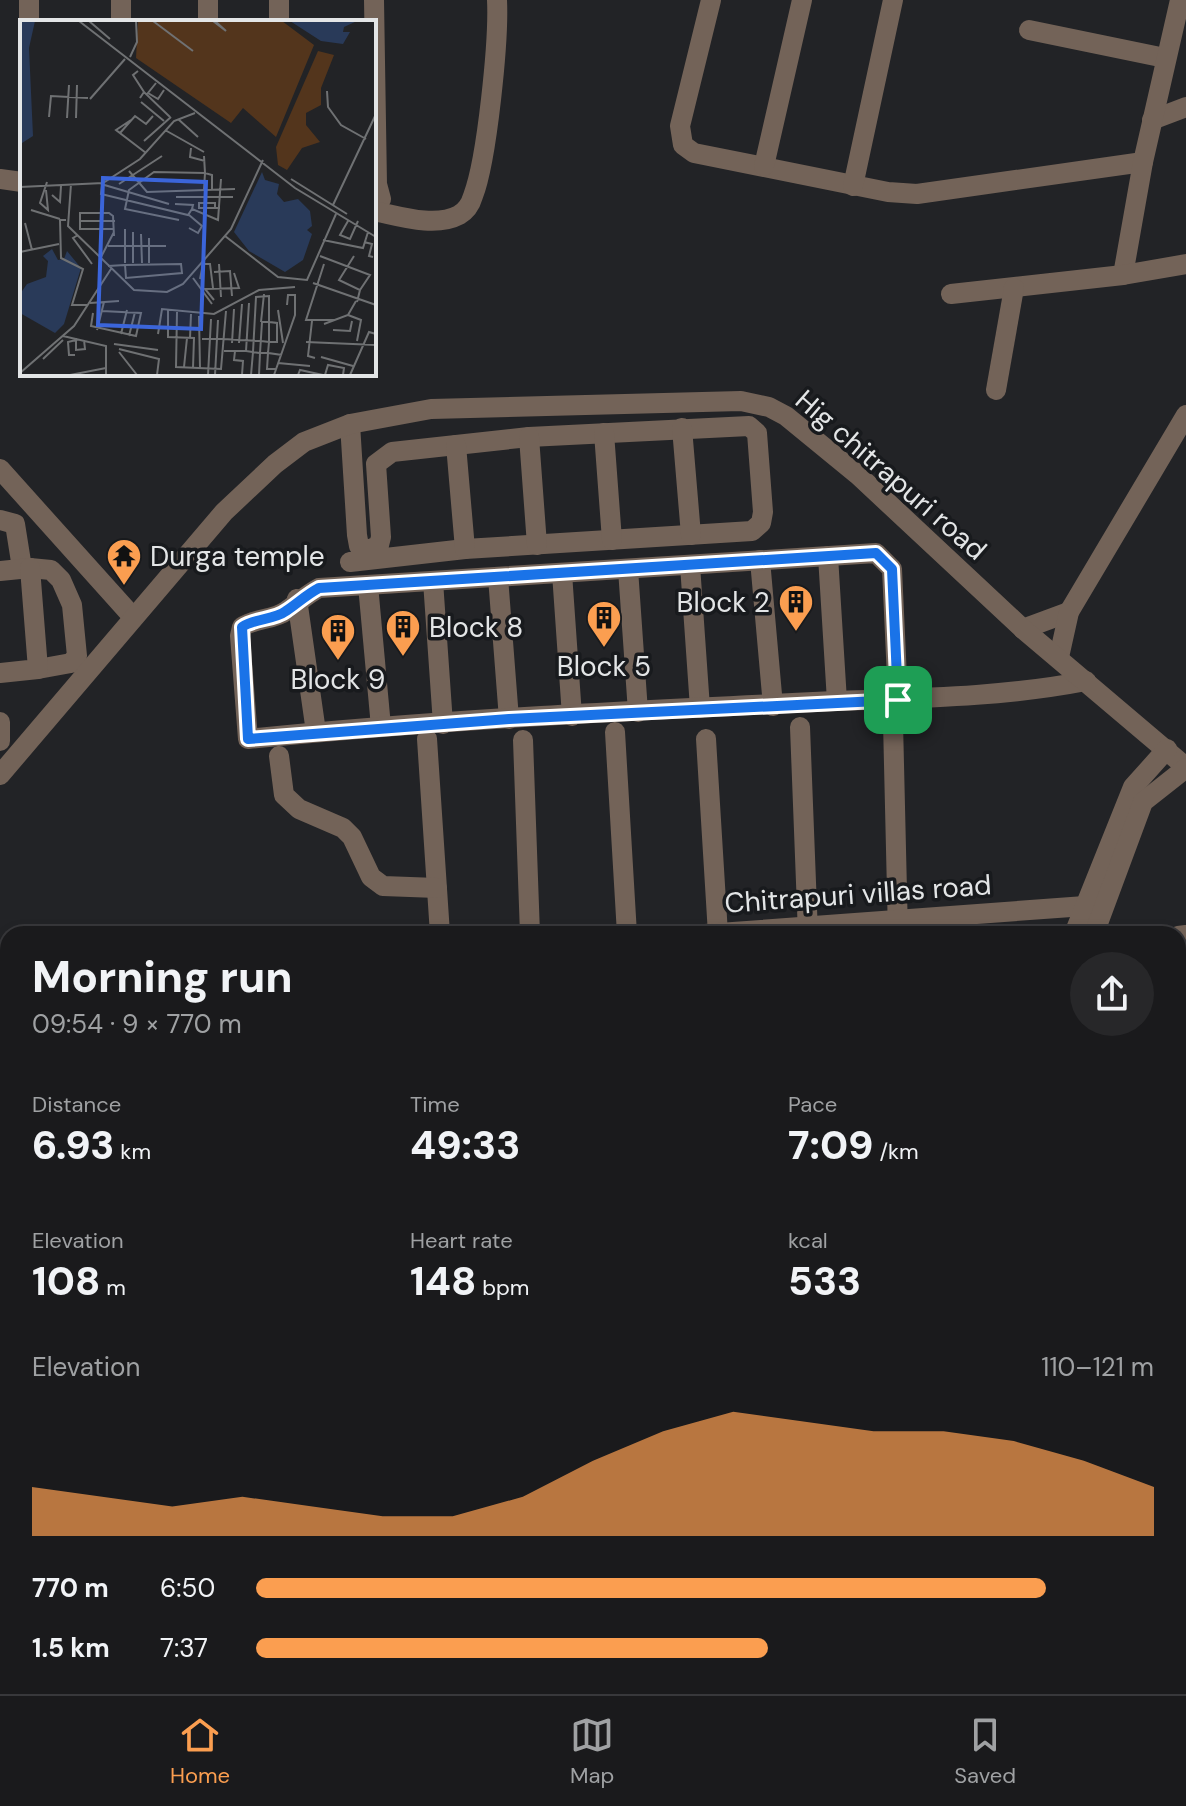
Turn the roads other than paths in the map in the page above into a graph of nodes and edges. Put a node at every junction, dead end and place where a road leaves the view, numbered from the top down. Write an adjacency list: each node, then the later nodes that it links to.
1 (374, 0): 7 (street)
2 (497, 0): 18 (street)
3 (711, 0): 14 (street)
4 (802, 0): 14 (street)
5 (893, 0): 17 (street)
6 (1180, 0): 9 (street)
7 (374, 20)
8 (1029, 30): 9 (street)
9 (1165, 58): 11 (street)
10 (1186, 107): 11 (street)
11 (1152, 120): 13 (street)
12 (376, 123): 18 (street)
13 (1143, 162): 17 (street); 20 (street)
14 (764, 166): 17 (street)
15 (0, 179): 16 (street)
16 (20, 182)
17 (853, 186)
18 (378, 205)
19 (1186, 264): 20 (street)
20 (1123, 275): 21 (street)
21 (1014, 288): 22 (street); 23 (street)
22 (951, 294)
23 (996, 390)
24 (1186, 415): 48 (street)
25 (350, 424): 29 (street); 49 (street, Hig chitrapuri road); 50 (street, Hig chitrapuri road)
26 (682, 428): 27 (street); 32 (street); 32 (street)
27 (604, 433): 28 (street); 33 (street)
28 (529, 437): 29 (street); 34 (street)
29 (456, 445): 35 (street)
30 (0, 469): 49 (street)
31 (0, 520): 40 (street)
32 (691, 535): 33 (street)
33 (612, 540): 34 (street)
34 (537, 545): 35 (street)
35 (465, 549): 38 (street)
36 (828, 556): 37 (street); 55 (street); 56 (street)
37 (760, 560): 39 (street); 57 (street)
38 (350, 562)
39 (690, 565): 41 (street); 58 (street)
40 (26, 568): 42 (street); 52 (street); 52 (street)
41 (628, 569): 43 (street); 59 (street)
42 (0, 571)
43 (562, 573): 44 (street); 60 (street)
44 (498, 577): 45 (street); 61 (street)
45 (433, 581): 46 (street); 64 (street)
46 (368, 585): 47 (street); 65 (street)
47 (297, 599): 67 (street); 67 (street)
48 (1069, 612): 50 (street); 51 (street)
49 (132, 616): 76 (street, Hig chitrapuri road)
50 (1023, 629): 51 (street, Hig chitrapuri road)
51 (1059, 657): 54 (street, Hig chitrapuri road)
52 (38, 669): 53 (street)
53 (0, 673)
54 (1086, 681): 55 (street); 73 (street, Hig chitrapuri road)
55 (898, 700): 56 (street)
56 (837, 701): 57 (street)
57 (773, 706): 58 (street)
58 (700, 708): 59 (street)
59 (638, 712): 60 (street)
60 (572, 716): 61 (street)
61 (509, 719): 64 (street)
62 (0, 722): 72 (street)
63 (893, 722): 84 (street)
64 (443, 724): 65 (street)
65 (381, 727): 67 (street)
66 (800, 727): 83 (street)
67 (316, 732)
68 (615, 732): 81 (street)
69 (427, 739): 77 (street)
70 (706, 739): 82 (street)
71 (523, 740): 80 (street)
72 (0, 741)
73 (1167, 749): 75 (street, Hig chitrapuri road); 78 (street)
74 (279, 756): 77 (street)
75 (1186, 767): 78 (street)
76 (0, 775)
77 (437, 888): 79 (street)
78 (1093, 910): 84 (street, Chitrapuri villas road); 85 (street); 86 (street)
79 (439, 926)
80 (530, 926)
81 (627, 926)
82 (714, 926)
83 (808, 926)
84 (898, 926)
85 (1080, 926)
86 (1094, 926)

